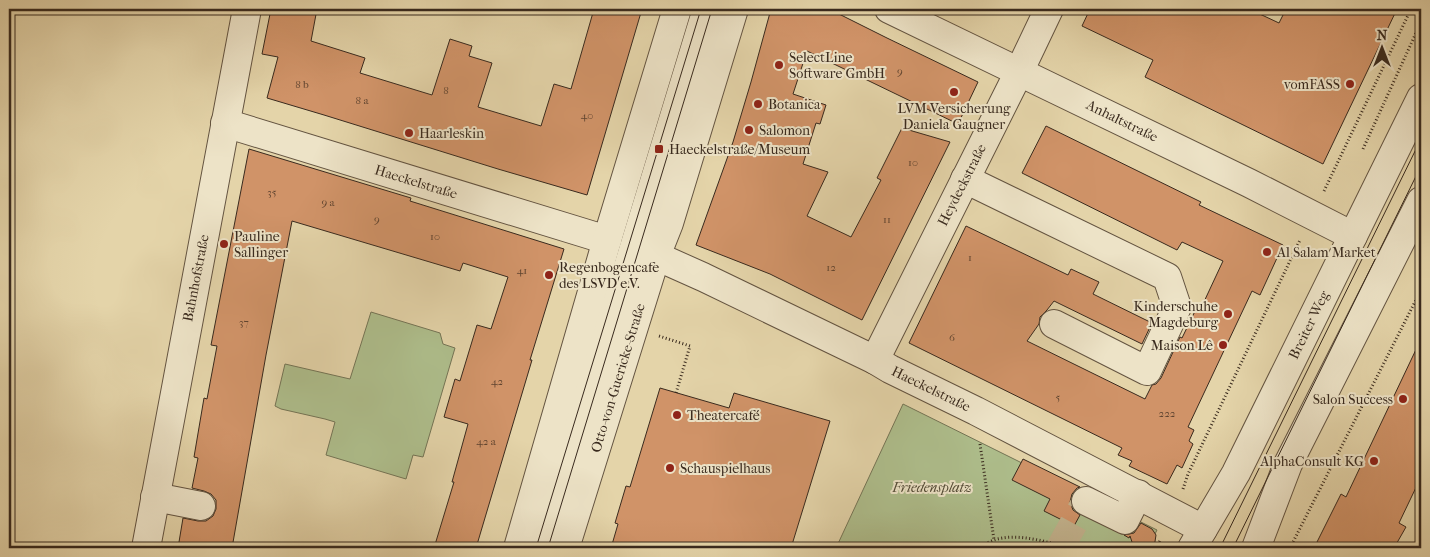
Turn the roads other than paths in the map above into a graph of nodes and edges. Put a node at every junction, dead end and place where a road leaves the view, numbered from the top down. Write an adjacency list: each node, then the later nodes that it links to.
1 (247, 9): 9 (street, Bahnhofstraße)
2 (677, 9): 13 (street)
3 (707, 9): 25 (street)
4 (734, 9): 14 (street, Otto-von-Guericke-Straße)
5 (889, 9): 7 (street, Anhaltstraße)
6 (1049, 9): 7 (street, Heydeckstraße)
7 (1019, 72): 10 (street, Heydeckstraße); 12 (street, Anhaltstraße)
8 (1421, 98): 12 (street, Breiter Weg)
9 (225, 124): 13 (street, Haeckelstraße); 18 (street, Bahnhofstraße)
10 (965, 179): 15 (street); 16 (street, Heydeckstraße)
11 (1421, 201): 22 (street)
12 (1354, 236): 21 (street, Breiter Weg)
13 (607, 240): 24 (street)
14 (656, 256): 16 (street, Haeckelstraße); 26 (street, Otto-von-Guericke-Straße)
15 (1054, 324)
16 (875, 360): 17 (street, Haeckelstraße)
17 (1138, 494): 19 (street); 21 (street, Haeckelstraße)
18 (155, 497): 20 (street); 23 (street, Bahnhofstraße)
19 (1086, 502)
20 (201, 506)
21 (1197, 538)
22 (1259, 547)
23 (146, 548)
24 (518, 548)
25 (542, 548)
26 (566, 548)

